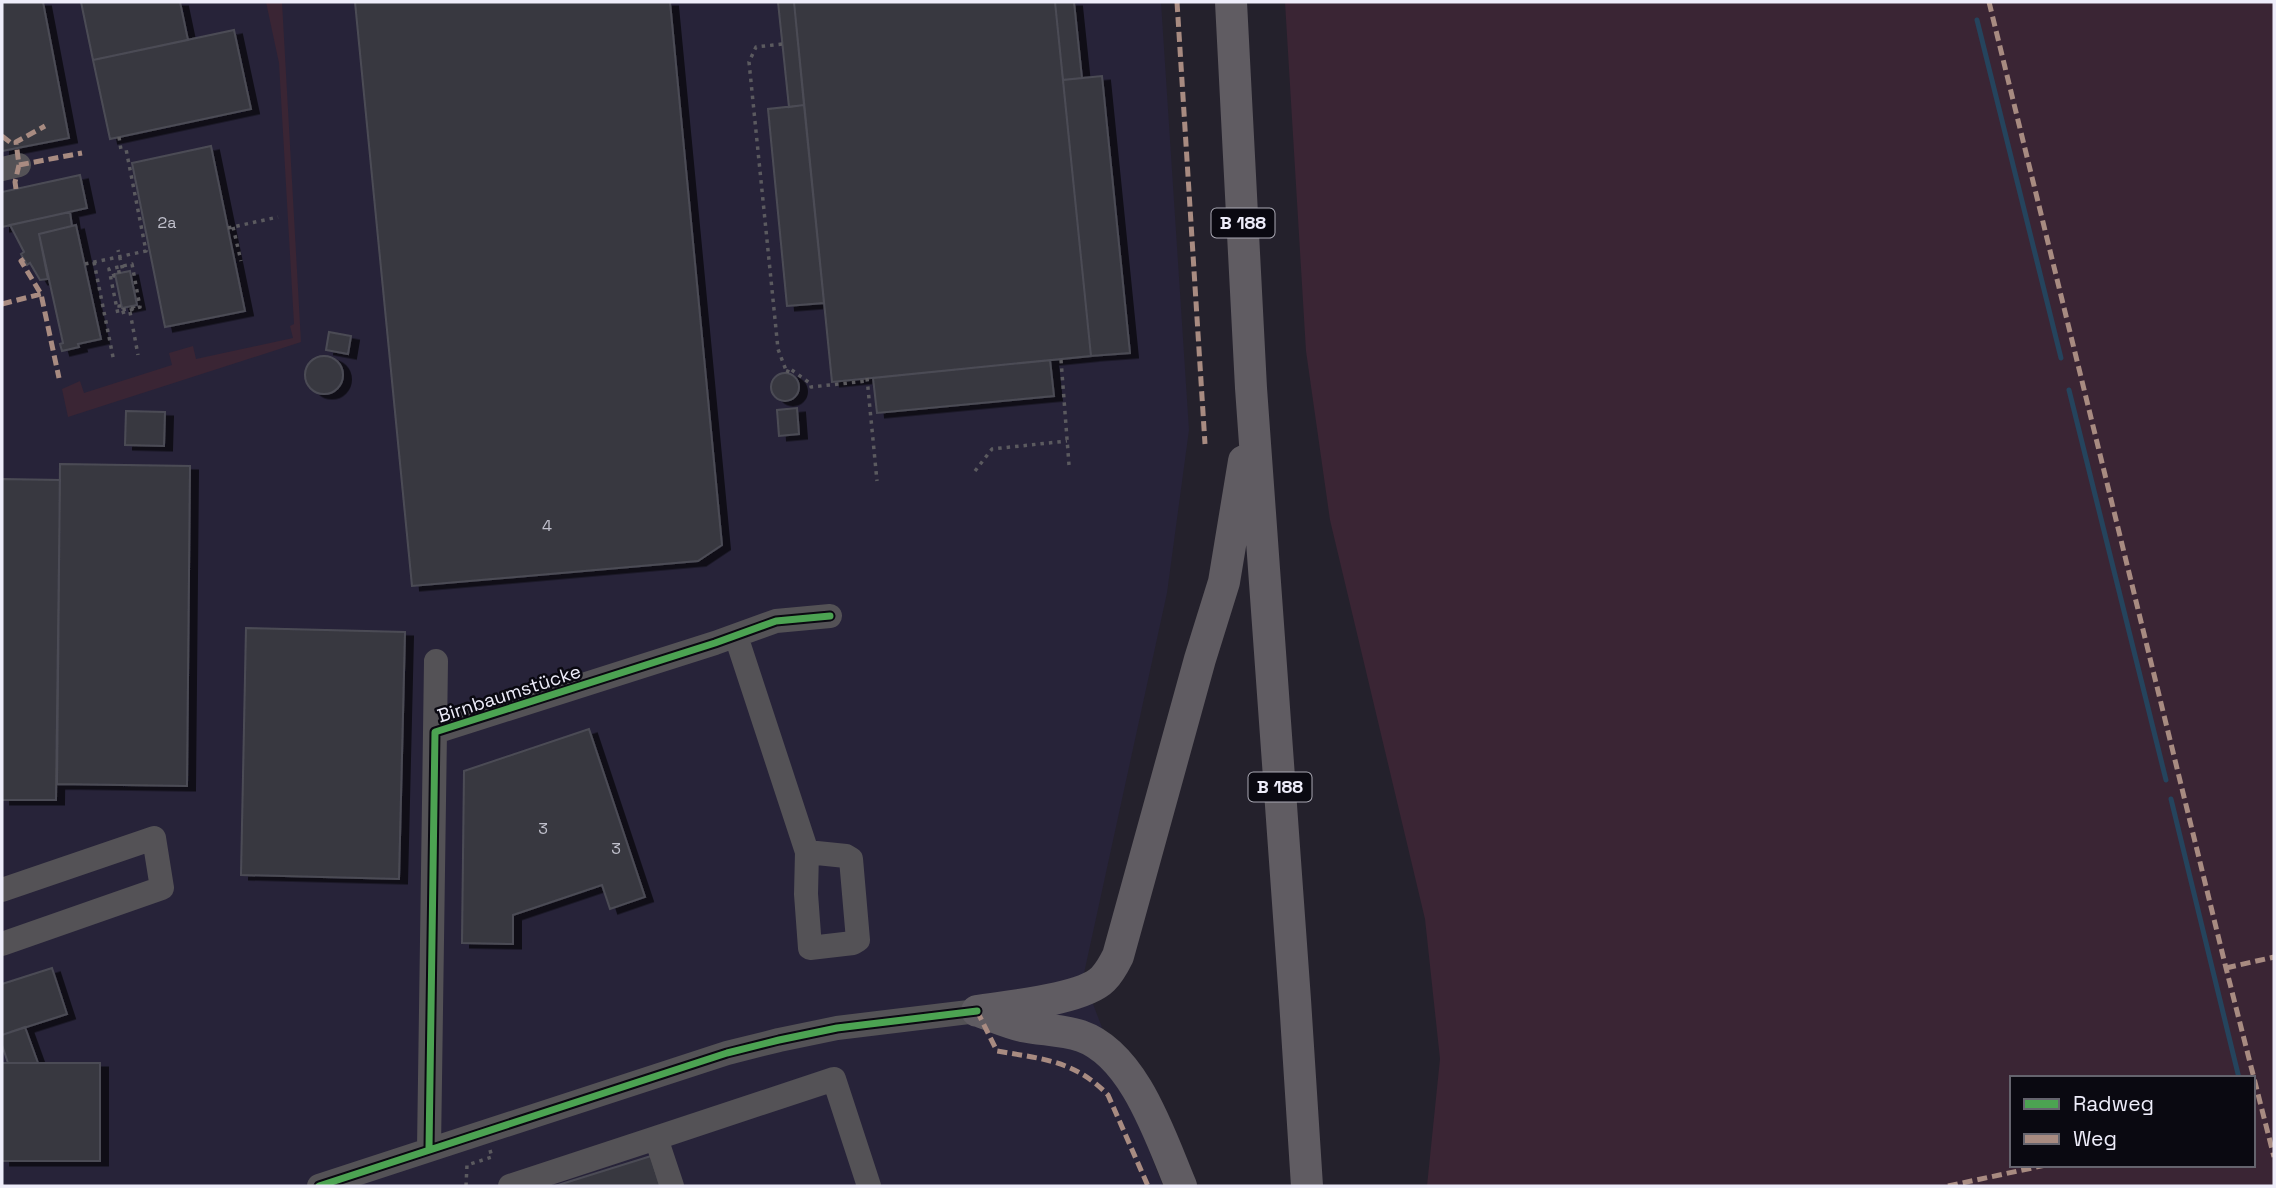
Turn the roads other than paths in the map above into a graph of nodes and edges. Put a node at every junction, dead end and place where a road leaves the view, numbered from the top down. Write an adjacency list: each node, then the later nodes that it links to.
1 (1231, 2): 2 (main road, B 188)
2 (1251, 388): 10 (main road); 18 (main road, B 188)
3 (830, 616): 4 (street, Birnbaumstücke)
4 (736, 636): 6 (street, Birnbaumstücke); 7 (street)
5 (436, 661): 6 (street, Birnbaumstücke)
6 (435, 732): 12 (street, Birnbaumstücke)
7 (807, 852)
8 (2, 890): 9 (street)
9 (2, 944)
10 (976, 1011): 12 (street); 17 (main road)
11 (656, 1138): 14 (street); 15 (street); 16 (street)
12 (429, 1149): 13 (street)
13 (319, 1186)
14 (510, 1186)
15 (672, 1186)
16 (869, 1186)
17 (1181, 1186)
18 (1307, 1186)

